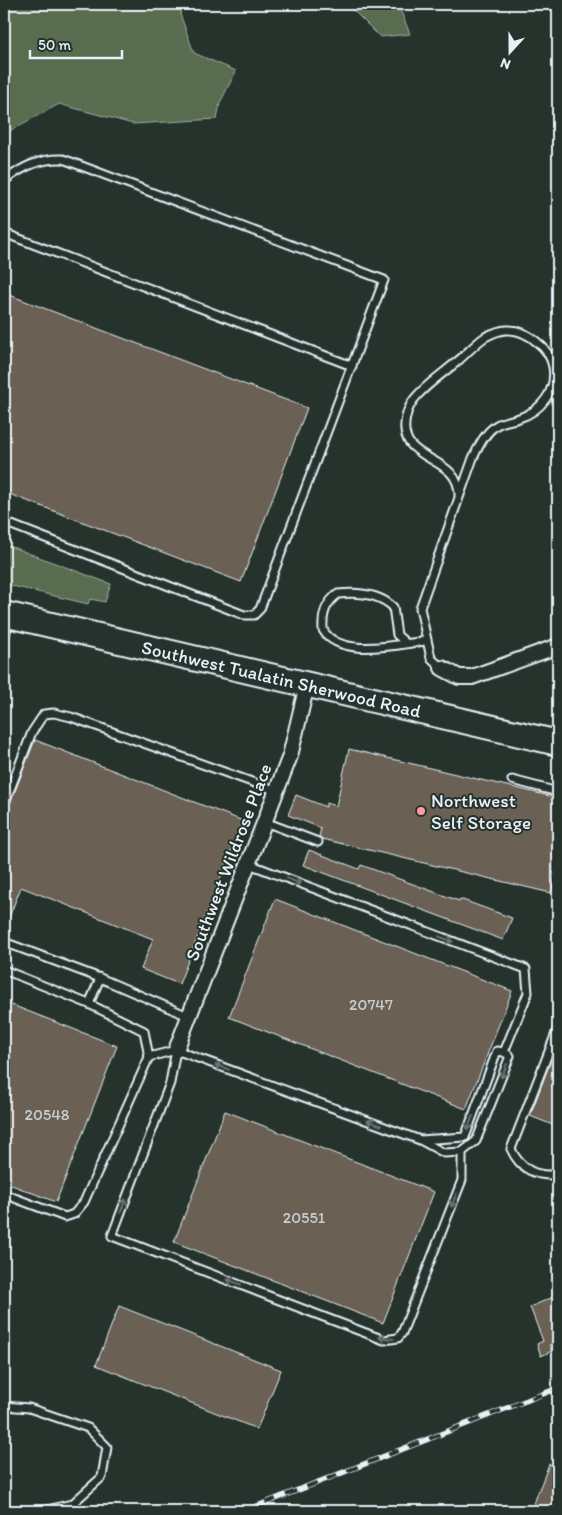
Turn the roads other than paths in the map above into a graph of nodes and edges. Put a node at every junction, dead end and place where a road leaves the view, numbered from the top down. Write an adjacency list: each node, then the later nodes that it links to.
1 (4, 181): 3 (lane)
2 (4, 233): 3 (lane)
3 (352, 366): 5 (lane)
4 (459, 497): 4 (lane); 8 (lane)
5 (4, 522)
6 (6, 615): 7 (lane); 12 (highway, Southwest Tualatin Sherwood Road)
7 (4, 640)
8 (426, 641): 9 (lane); 11 (lane)
9 (406, 643): 9 (lane)
10 (558, 646): 11 (street)
11 (442, 668)
12 (306, 685): 13 (highway, Southwest Tualatin Sherwood Road); 15 (street, Southwest Wildrose Place)
13 (558, 743)
14 (512, 780): 16 (lane)
15 (276, 791): 17 (lane); 18 (street, Southwest Wildrose Place)
16 (558, 792)
17 (4, 806)
18 (265, 822): 19 (lane); 20 (street, Southwest Wildrose Place)
19 (318, 842)
20 (248, 864): 25 (street, Southwest Wildrose Place); 28 (lane, one-way to 28)
21 (4, 942): 23 (lane)
22 (4, 970): 24 (lane)
23 (100, 978): 24 (lane); 25 (lane)
24 (88, 1004): 29 (lane)
25 (188, 1016): 27 (street, Southwest Wildrose Place)
26 (558, 1028): 32 (lane)
27 (176, 1050): 29 (lane); 30 (lane, one-way to 27); 31 (lane, one-way to 27)
28 (504, 1052): 30 (lane, one-way to 30); 31 (lane, one-way to 31)
29 (149, 1057): 33 (lane)
30 (420, 1140): 31 (lane)
31 (462, 1152)
32 (558, 1174)
33 (4, 1194)
34 (4, 1406): 35 (lane)
35 (43, 1511)

